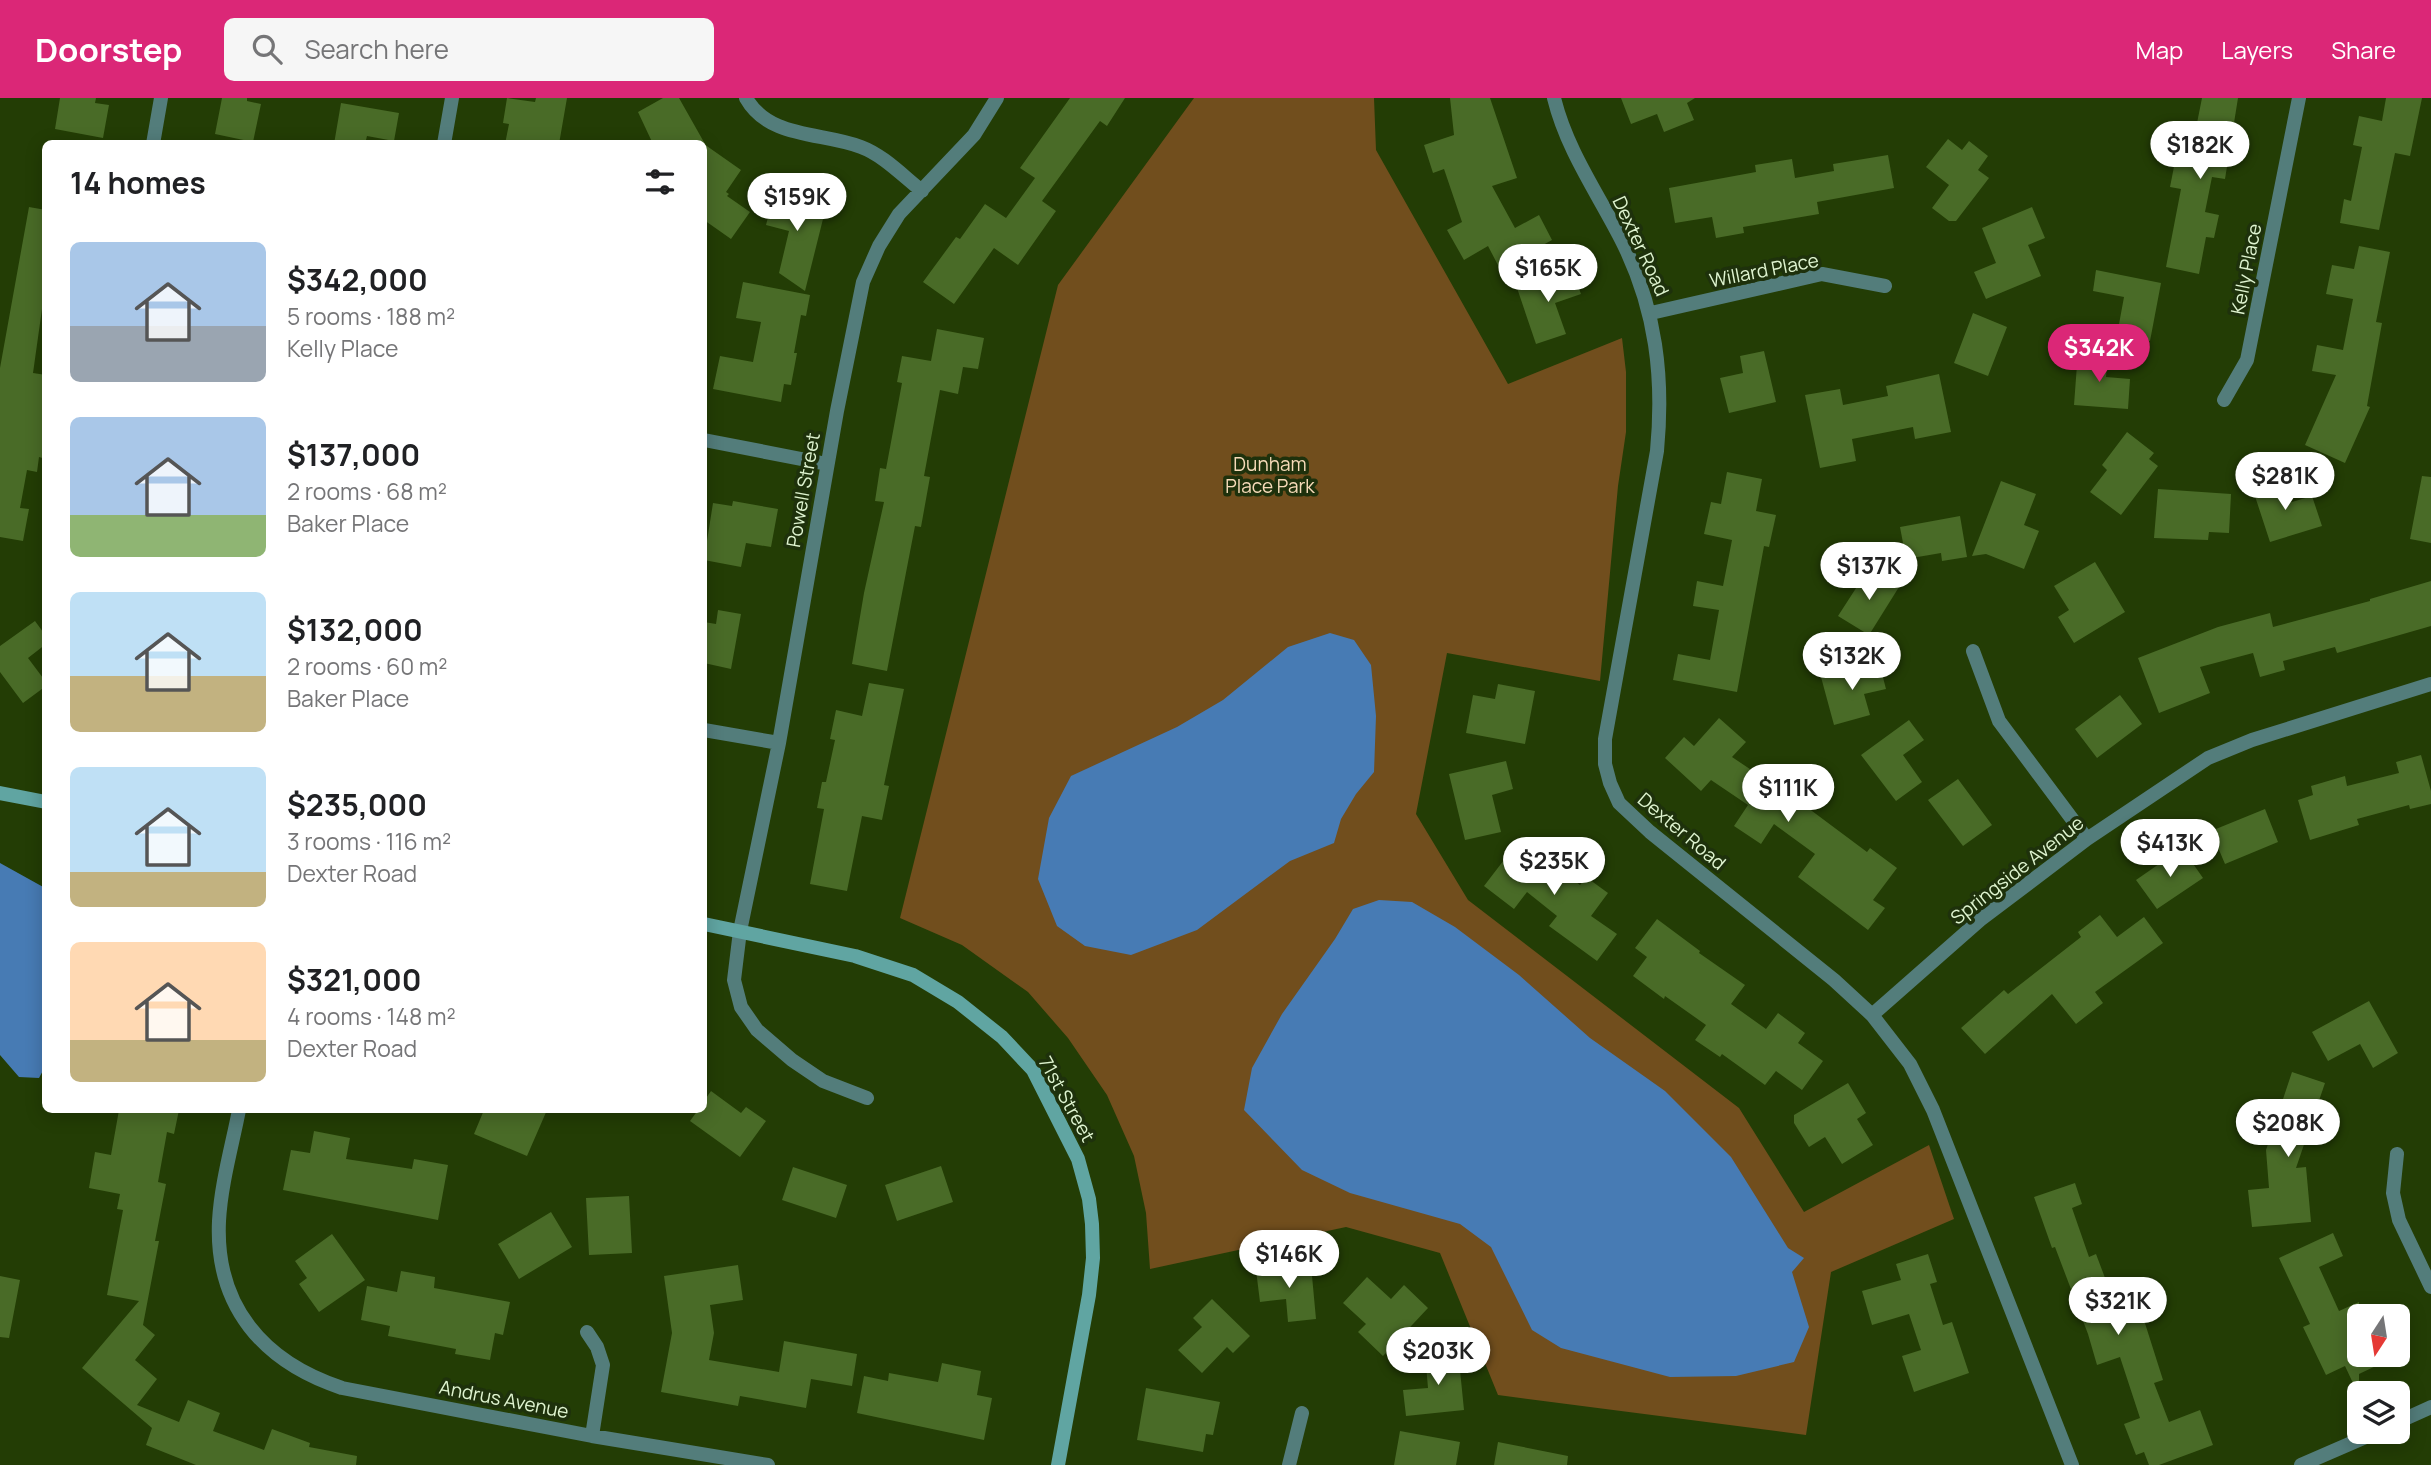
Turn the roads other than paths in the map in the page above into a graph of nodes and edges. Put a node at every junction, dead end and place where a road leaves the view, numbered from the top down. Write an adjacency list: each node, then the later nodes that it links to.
1 (161, 98): 7 (street)
2 (453, 98): 8 (street)
3 (746, 98): 9 (street)
4 (997, 98): 9 (street, Powell Street)
5 (1554, 98): 11 (street, Dexter Road)
6 (2299, 98): 12 (street, Kelly Place)
7 (154, 140)
8 (445, 140)
9 (922, 191): 14 (street, Powell Street)
10 (1885, 286): 11 (street, Willard Place)
11 (1651, 313): 24 (street, Dexter Road)
12 (2224, 400)
13 (707, 441): 14 (street)
14 (827, 464): 18 (street, Powell Street)
15 (1973, 651): 21 (street)
16 (2431, 684): 21 (street, Springside Avenue)
17 (707, 731): 18 (street)
18 (779, 743): 23 (street, Powell Street)
19 (0, 793): 20 (street)
20 (42, 801)
21 (2087, 838): 24 (street, Springside Avenue)
22 (707, 924): 23 (street, 71st Street)
23 (740, 930): 25 (street, Powell Street); 36 (street, 71st Street)
24 (1872, 1015): 38 (street, Dexter Road)
25 (867, 1098)
26 (238, 1113): 33 (street, Andrus Avenue)
27 (2397, 1154): 28 (street)
28 (2431, 1287)
29 (587, 1332): 33 (street)
30 (2431, 1408): 32 (street)
31 (1302, 1413): 37 (street)
32 (2410, 1417)
33 (592, 1436): 35 (street, Andrus Avenue)
34 (2349, 1444): 39 (street)
35 (768, 1465)
36 (1058, 1465)
37 (1289, 1465)
38 (2072, 1465)
39 (2301, 1465)

